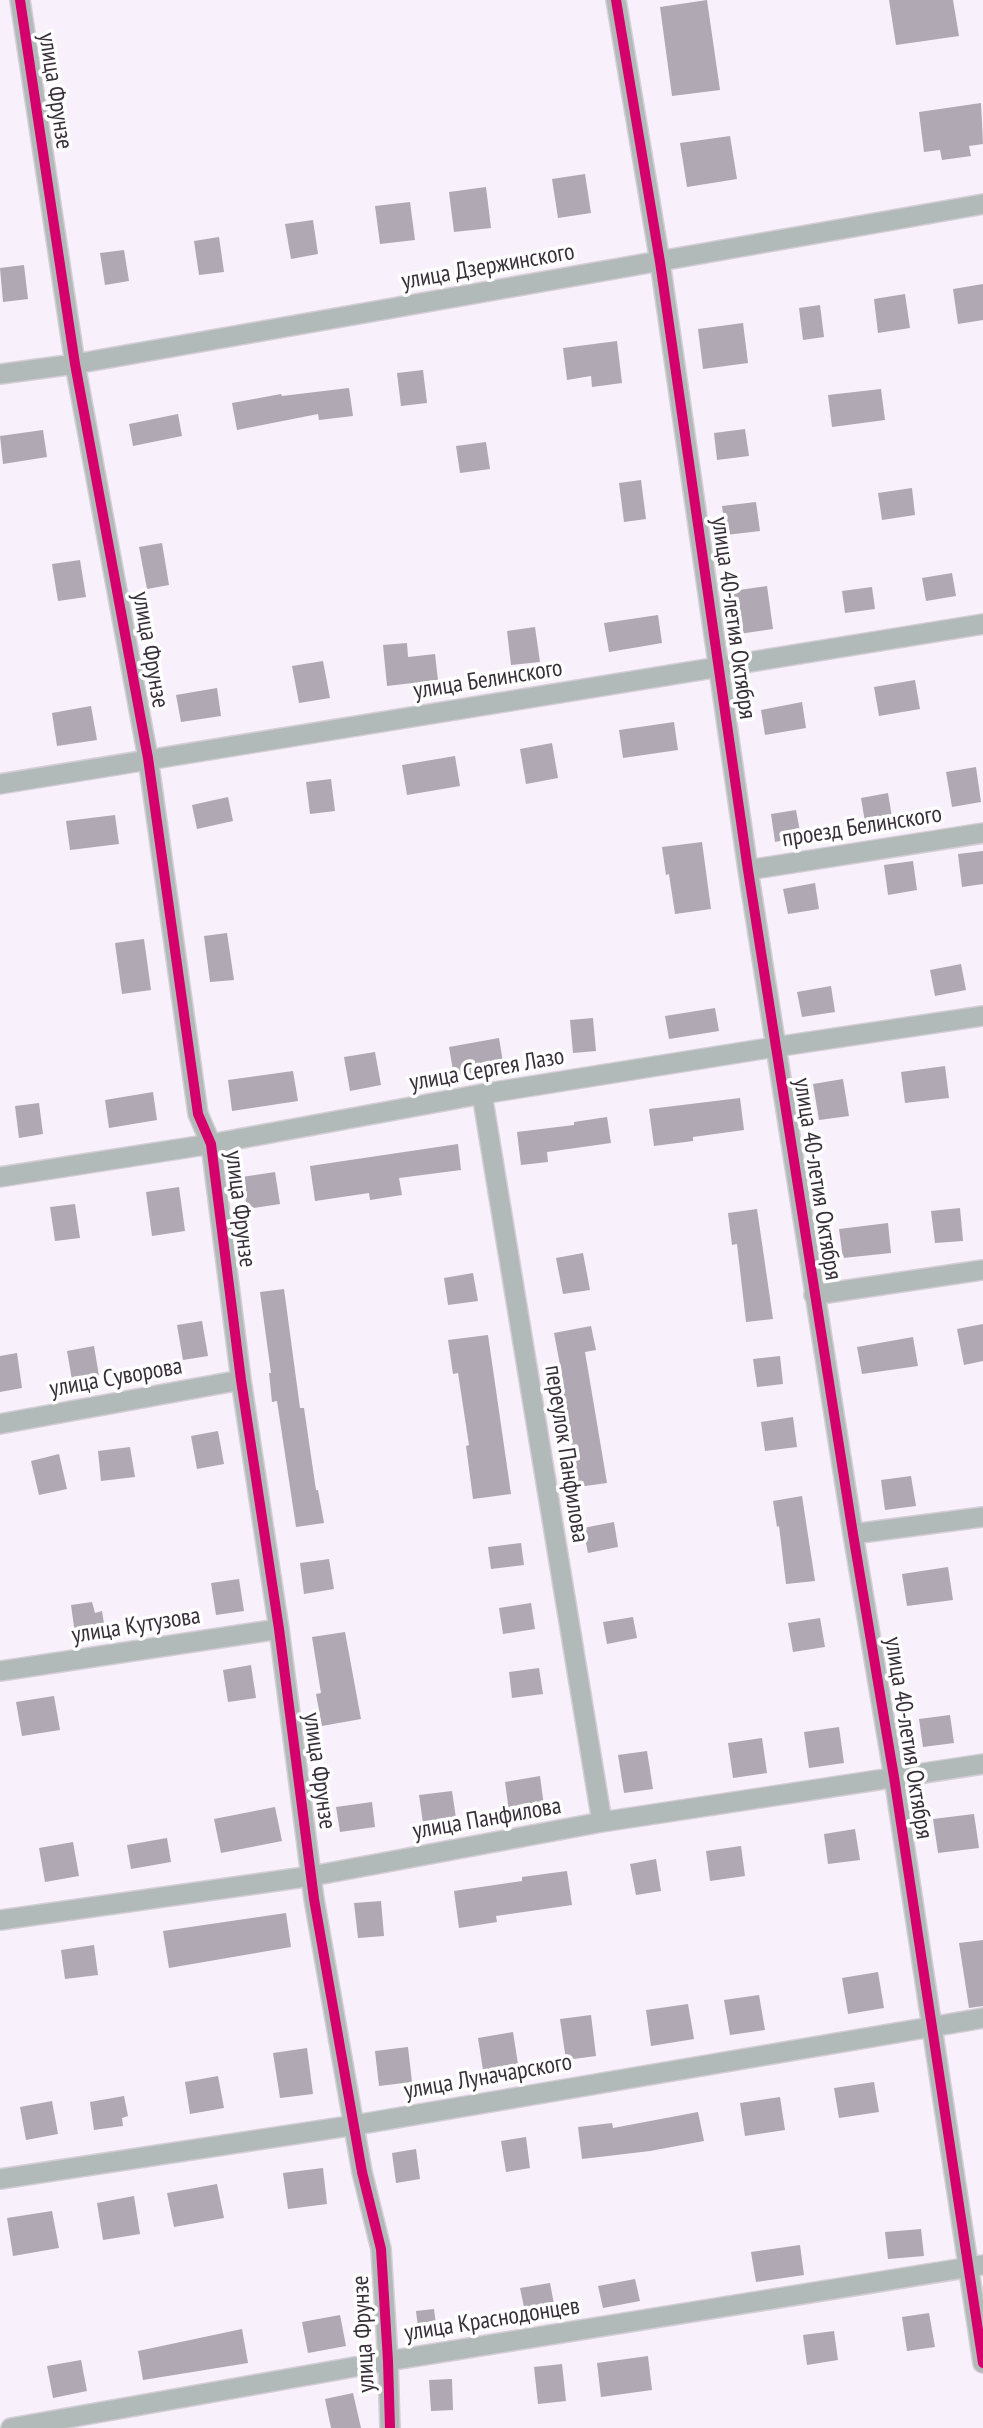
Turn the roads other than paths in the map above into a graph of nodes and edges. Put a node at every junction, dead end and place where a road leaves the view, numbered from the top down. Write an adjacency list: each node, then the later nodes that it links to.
1 (20, 0): 5 (street, улица Фрунзе)
2 (615, 0): 4 (street, улица 40-летия Октября)
3 (983, 204): 4 (street, улица Дзержинского)
4 (660, 262): 5 (street, улица Дзержинского); 8 (street, улица 40-летия Октября)
5 (75, 364): 6 (street, улица Дзержинского); 9 (street, улица Фрунзе)
6 (0, 374)
7 (983, 624): 8 (street, улица Белинского)
8 (718, 668): 9 (street, улица Белинского); 12 (street, улица 40-летия Октября)
9 (148, 758): 10 (street, улица Белинского); 16 (street, улица Фрунзе)
10 (0, 784)
11 (983, 833): 12 (street, проезд Белинского)
12 (748, 870): 14 (street, улица 40-летия Октября)
13 (983, 1016): 14 (street, улица Сергея Лазо)
14 (775, 1047): 15 (street, улица Сергея Лазо); 19 (street, улица 40-летия Октября)
15 (482, 1094): 16 (street, улица Сергея Лазо); 28 (street, переулок Панфилова)
16 (211, 1144): 17 (street, улица Сергея Лазо); 20 (street, улица Фрунзе)
17 (0, 1177)
18 (983, 1270): 19 (street)
19 (814, 1295): 23 (street, улица 40-летия Октября)
20 (241, 1380): 21 (street, улица Суворова); 24 (street, улица Фрунзе)
21 (0, 1424)
22 (983, 1517): 23 (street)
23 (853, 1534): 27 (street, улица 40-летия Октября)
24 (279, 1629): 25 (street, улица Кутузова); 29 (street, улица Фрунзе)
25 (0, 1671)
26 (983, 1764): 27 (street, улица Панфилова)
27 (894, 1777): 28 (street, улица Панфилова); 32 (street, улица 40-летия Октября)
28 (602, 1822): 29 (street, улица Панфилова)
29 (312, 1876): 30 (street, улица Панфилова); 33 (street, улица Фрунзе)
30 (0, 1920)
31 (983, 2018): 32 (street, улица Луначарского)
32 (932, 2026): 33 (street, улица Луначарского); 35 (street, улица 40-летия Октября)
33 (355, 2125): 34 (street, улица Луначарского); 36 (street, улица Фрунзе)
34 (0, 2179)
35 (975, 2266): 36 (street, улица Краснодонцев); 37 (street, улица 40-летия Октября)
36 (388, 2361): 38 (street, улица Краснодонцев); 39 (street, улица Фрунзе)
37 (983, 2363)
38 (11, 2428)
39 (390, 2428)

